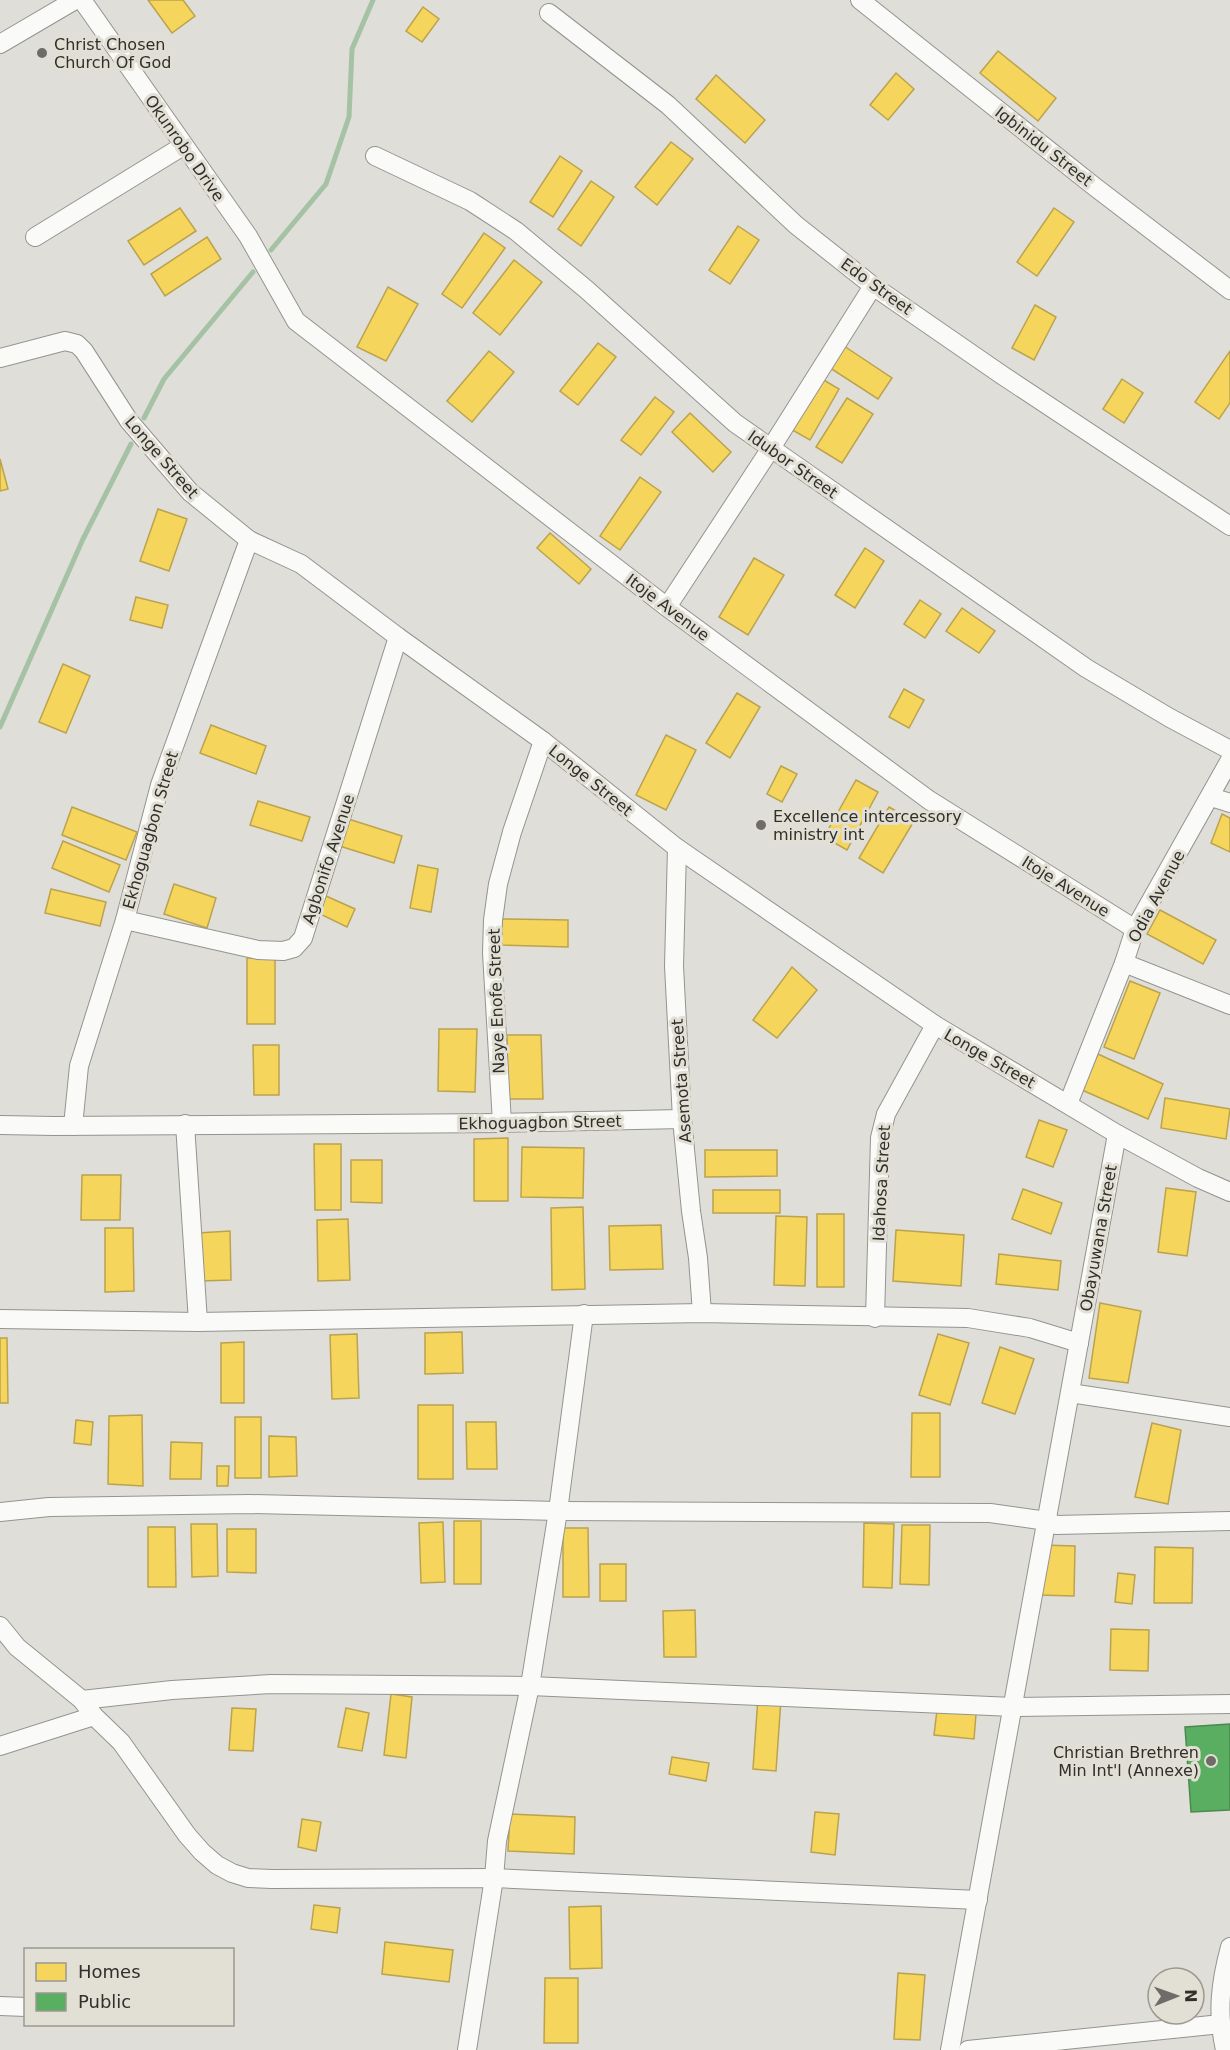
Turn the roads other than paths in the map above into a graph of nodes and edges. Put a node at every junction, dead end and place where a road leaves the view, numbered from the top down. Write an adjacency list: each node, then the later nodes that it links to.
1 (75, 0): 5 (street)
2 (82, 0): 6 (street, Okunrobo Drive)
3 (860, 0): 11 (street, Igbinidu Street)
4 (549, 13): 10 (street, Edo Street)
5 (0, 44)
6 (183, 146): 8 (street, Okunrobo Drive); 9 (street)
7 (375, 156): 13 (street, Idubor Street)
8 (248, 236): 16 (street, Itoje Avenue)
9 (34, 237)
10 (873, 286): 13 (street); 14 (street, Edo Street)
11 (1230, 290)
12 (0, 358): 15 (street, Longe Street)
13 (771, 448): 16 (street); 19 (street, Idubor Street)
14 (1230, 526)
15 (249, 540): 17 (street, Longe Street); 24 (street, Ekhoguagbon Street)
16 (667, 607): 25 (street, Itoje Avenue)
17 (398, 637): 18 (street, Longe Street); 24 (street, Agbonifo Avenue)
18 (543, 741): 23 (street, Longe Street); 31 (street, Naye Enofe Street)
19 (1230, 750)
20 (1230, 760): 21 (street, Odia Avenue)
21 (1211, 797): 22 (street); 25 (street, Odia Avenue)
22 (1230, 803)
23 (677, 848): 28 (street, Longe Street); 30 (street, Asemota Street)
24 (124, 920): 34 (street, Ekhoguagbon Street)
25 (1135, 928): 26 (street, Odia Avenue)
26 (1124, 963): 27 (street); 29 (street, Odia Avenue)
27 (1230, 1005)
28 (935, 1025): 29 (street, Longe Street); 39 (street, Idahosa Street)
29 (1068, 1104): 35 (street, Longe Street)
30 (682, 1119): 31 (street, Ekhoguagbon Street); 37 (street, Asemota Street)
31 (501, 1123): 32 (street, Ekhoguagbon Street)
32 (185, 1124): 34 (street, Ekhoguagbon Street); 41 (street)
33 (0, 1125): 34 (street, Ekhoguagbon Street)
34 (73, 1126)
35 (1117, 1134): 36 (street, Longe Street); 42 (street, Obayuwana Street)
36 (1230, 1192)
37 (702, 1312): 38 (street); 39 (street)
38 (584, 1314): 41 (street); 45 (street)
39 (875, 1317): 42 (street)
40 (0, 1319): 41 (street)
41 (198, 1322)
42 (1079, 1343): 43 (street, Obayuwana Street)
43 (1070, 1393): 44 (street); 47 (street, Obayuwana Street)
44 (1230, 1417)
45 (558, 1511): 46 (street); 47 (street); 50 (street)
46 (0, 1512)
47 (1047, 1521): 48 (street); 53 (street, Obayuwana Street)
48 (1230, 1521)
49 (0, 1626): 51 (street)
50 (530, 1686): 51 (street); 53 (street); 56 (street)
51 (82, 1700): 54 (street)
52 (1230, 1704): 53 (street)
53 (1013, 1707): 57 (street, Obayuwana Street)
54 (94, 1716): 55 (street); 56 (street)
55 (0, 1746)
56 (494, 1878): 57 (street); 62 (street)
57 (978, 1900): 63 (street, Obayuwana Street)
58 (1230, 1947): 61 (street)
59 (0, 2006): 60 (street)
60 (24, 2007)
61 (1221, 2024): 64 (street); 65 (street)
62 (467, 2050)
63 (951, 2050)
64 (968, 2050)
65 (1225, 2050)

